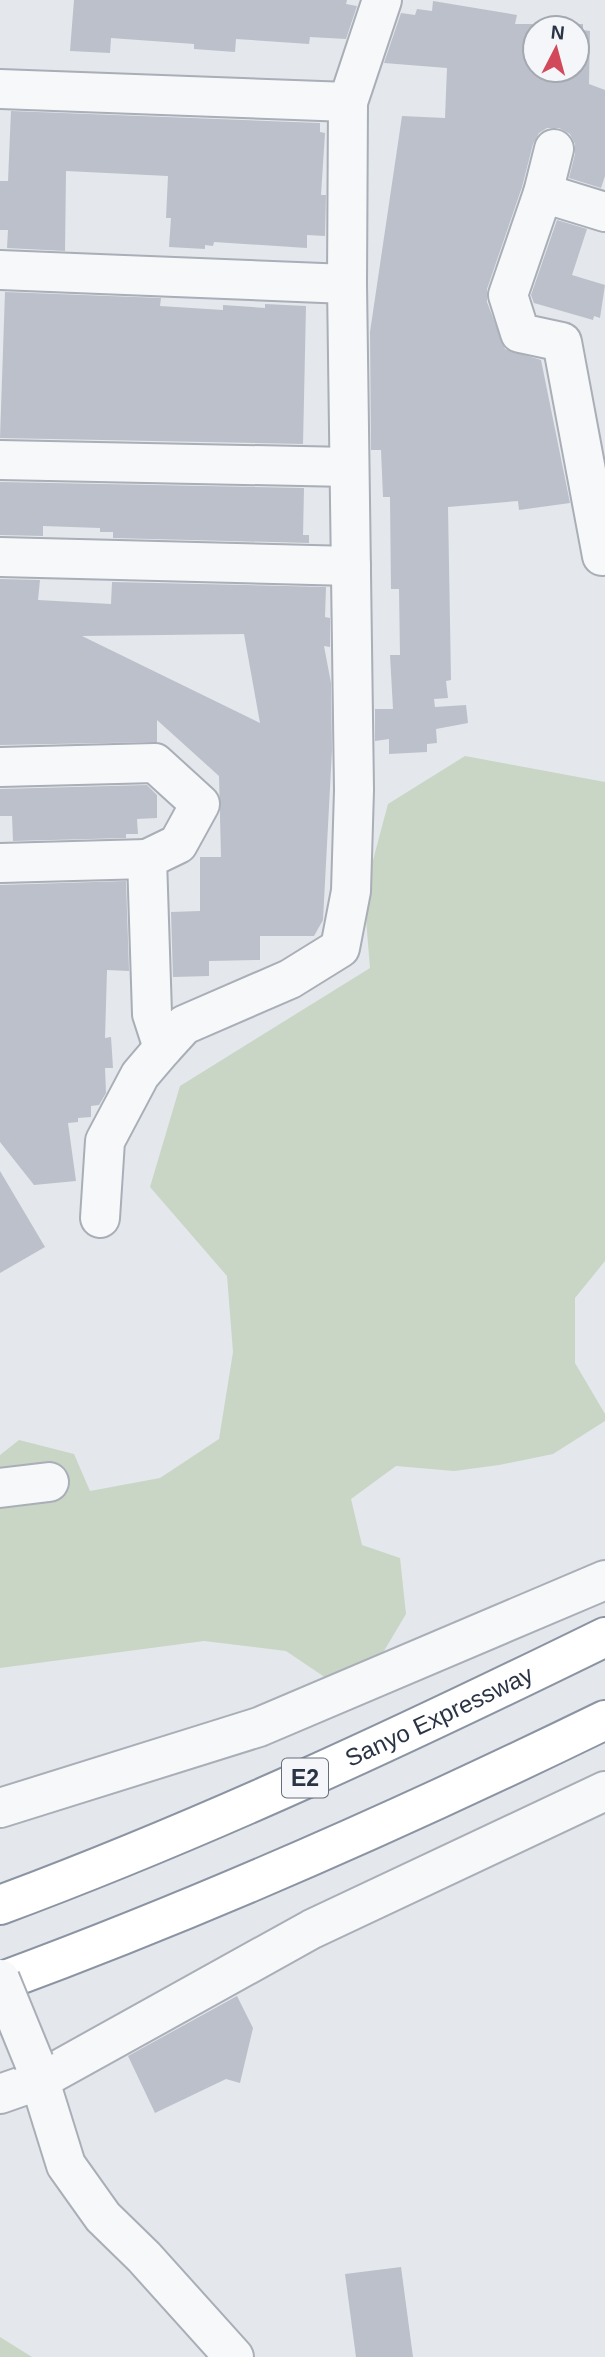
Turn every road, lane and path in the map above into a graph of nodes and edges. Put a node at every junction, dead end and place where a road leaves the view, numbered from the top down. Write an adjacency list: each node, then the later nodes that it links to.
1 (382, 0): 3 (street)
2 (0, 89): 3 (street)
3 (348, 102): 8 (street)
4 (555, 149): 5 (street)
5 (543, 193): 6 (street); 11 (street)
6 (605, 212)
7 (0, 270): 8 (street)
8 (346, 284): 10 (street)
9 (0, 460): 10 (street)
10 (349, 467): 13 (street)
11 (602, 556)
12 (0, 557): 13 (street)
13 (351, 566): 17 (street)
14 (0, 767): 15 (street)
15 (147, 859): 16 (street); 17 (street)
16 (0, 863)
17 (163, 1048): 18 (street)
18 (100, 1217)
19 (49, 1482): 20 (street)
20 (0, 1488)
21 (605, 1580): 25 (street)
22 (605, 1637): 26 (highway, Sanyo Expressway / E2)
23 (605, 1720): 27 (highway)
24 (605, 1791): 28 (street)
25 (0, 1808)
26 (0, 1905)
27 (0, 1980): 28 (street, bridge)
28 (37, 2071): 29 (street); 30 (street)
29 (0, 2094)
30 (234, 2357)

